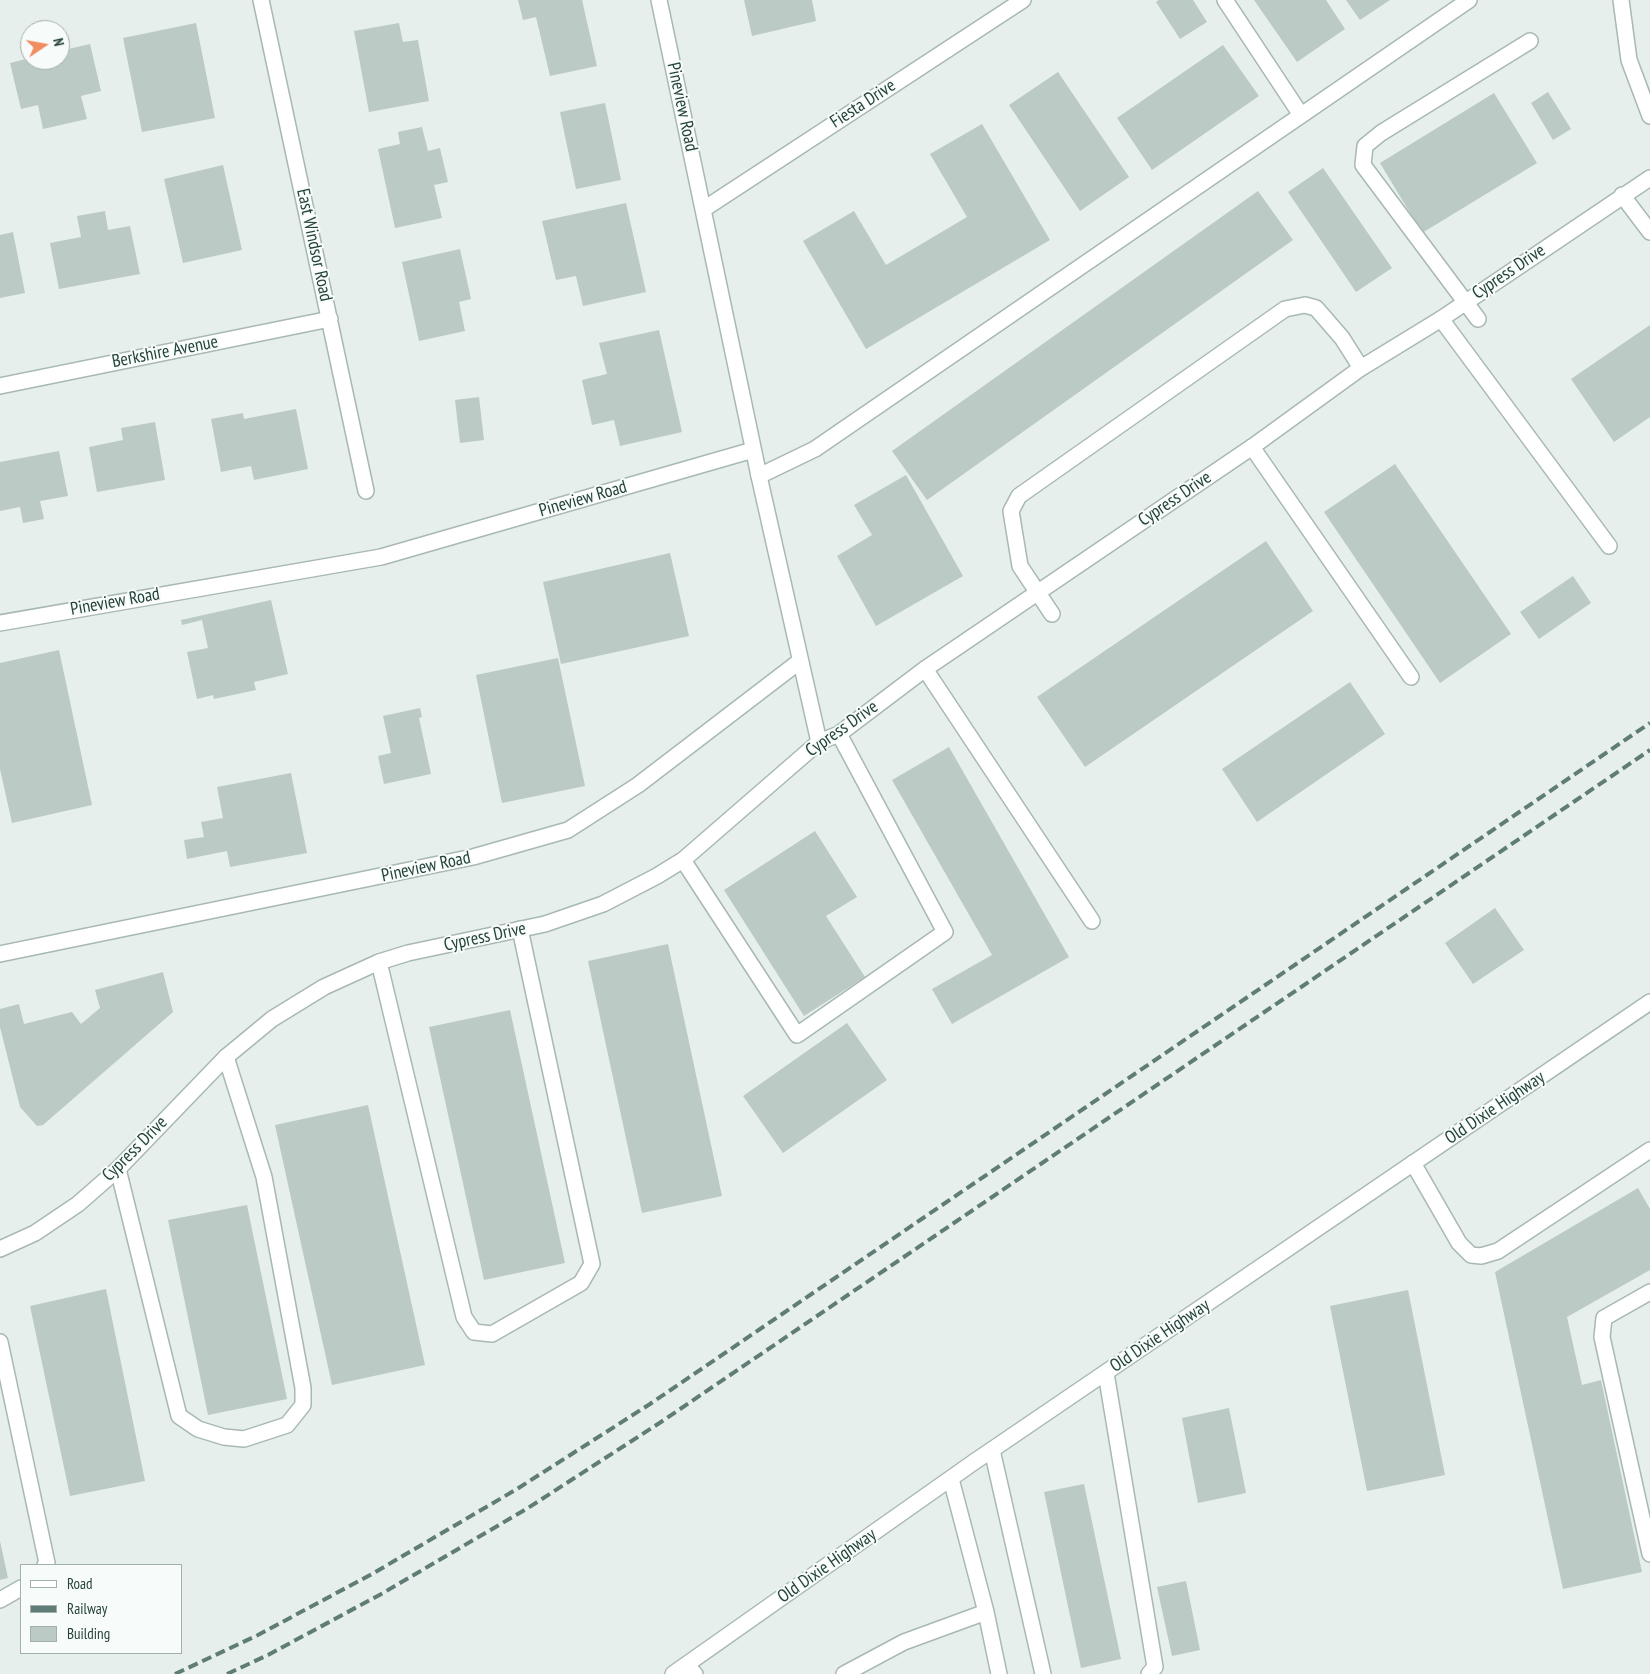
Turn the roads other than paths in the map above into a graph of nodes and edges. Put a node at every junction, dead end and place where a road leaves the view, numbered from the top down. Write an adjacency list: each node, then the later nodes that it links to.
1 (261, 0): 15 (street, East Windsor Road)
2 (659, 0): 12 (street, Pineview Road)
3 (1023, 0): 12 (street, Fiesta Drive)
4 (1225, 0): 8 (street)
5 (1469, 0): 8 (street)
6 (1621, 0): 9 (street)
7 (1530, 41): 14 (street)
8 (1301, 115): 22 (street)
9 (1650, 116)
10 (1650, 178): 11 (street, Cypress Drive)
11 (1622, 195): 13 (street); 14 (street, Cypress Drive)
12 (704, 209): 21 (street, Pineview Road)
13 (1650, 232)
14 (1465, 302): 16 (street, Cypress Drive); 17 (street)
15 (330, 319): 19 (street, Berkshire Avenue); 23 (street, East Windsor Road)
16 (1441, 319): 18 (street, Cypress Drive); 24 (street)
17 (1478, 319)
18 (1361, 368): 20 (street, Cypress Drive); 25 (street)
19 (0, 386)
20 (1252, 447): 25 (street, Cypress Drive); 30 (street)
21 (753, 450): 22 (street, Pineview Road); 27 (street, Pineview Road)
22 (759, 476): 28 (street, Pineview Road)
23 (366, 491)
24 (1609, 546)
25 (1037, 592): 26 (street); 29 (street, Cypress Drive)
26 (1052, 614)
27 (0, 623)
28 (800, 661): 32 (street, Pineview Road); 36 (street, Pineview Road)
29 (925, 669): 31 (street, Cypress Drive); 34 (street)
30 (1411, 677)
31 (839, 734): 32 (street, Cypress Drive); 33 (street)
32 (819, 742): 33 (street, Cypress Drive)
33 (683, 860): 35 (street, Cypress Drive)
34 (1092, 921)
35 (520, 929): 37 (street, Cypress Drive); 37 (street)
36 (0, 954)
37 (380, 962): 39 (street, Cypress Drive)
38 (1650, 1002): 41 (street, Old Dixie Highway)
39 (226, 1057): 42 (street, Cypress Drive); 42 (street)
40 (1650, 1150): 41 (street)
41 (1413, 1163): 46 (street, Old Dixie Highway)
42 (118, 1169): 43 (street, Cypress Drive)
43 (0, 1249)
44 (1650, 1292): 49 (street)
45 (0, 1342): 50 (street)
46 (1106, 1373): 47 (street, Old Dixie Highway); 59 (street)
47 (992, 1450): 48 (street, Old Dixie Highway); 58 (street)
48 (951, 1479): 53 (street); 54 (street, Old Dixie Highway)
49 (1650, 1554)
50 (46, 1564)
51 (20, 1589): 52 (street)
52 (0, 1600)
53 (986, 1612): 56 (street); 57 (street)
54 (690, 1669): 55 (street, Old Dixie Highway)
55 (672, 1674)
56 (844, 1674)
57 (999, 1674)
58 (1044, 1674)
59 (1149, 1674)

